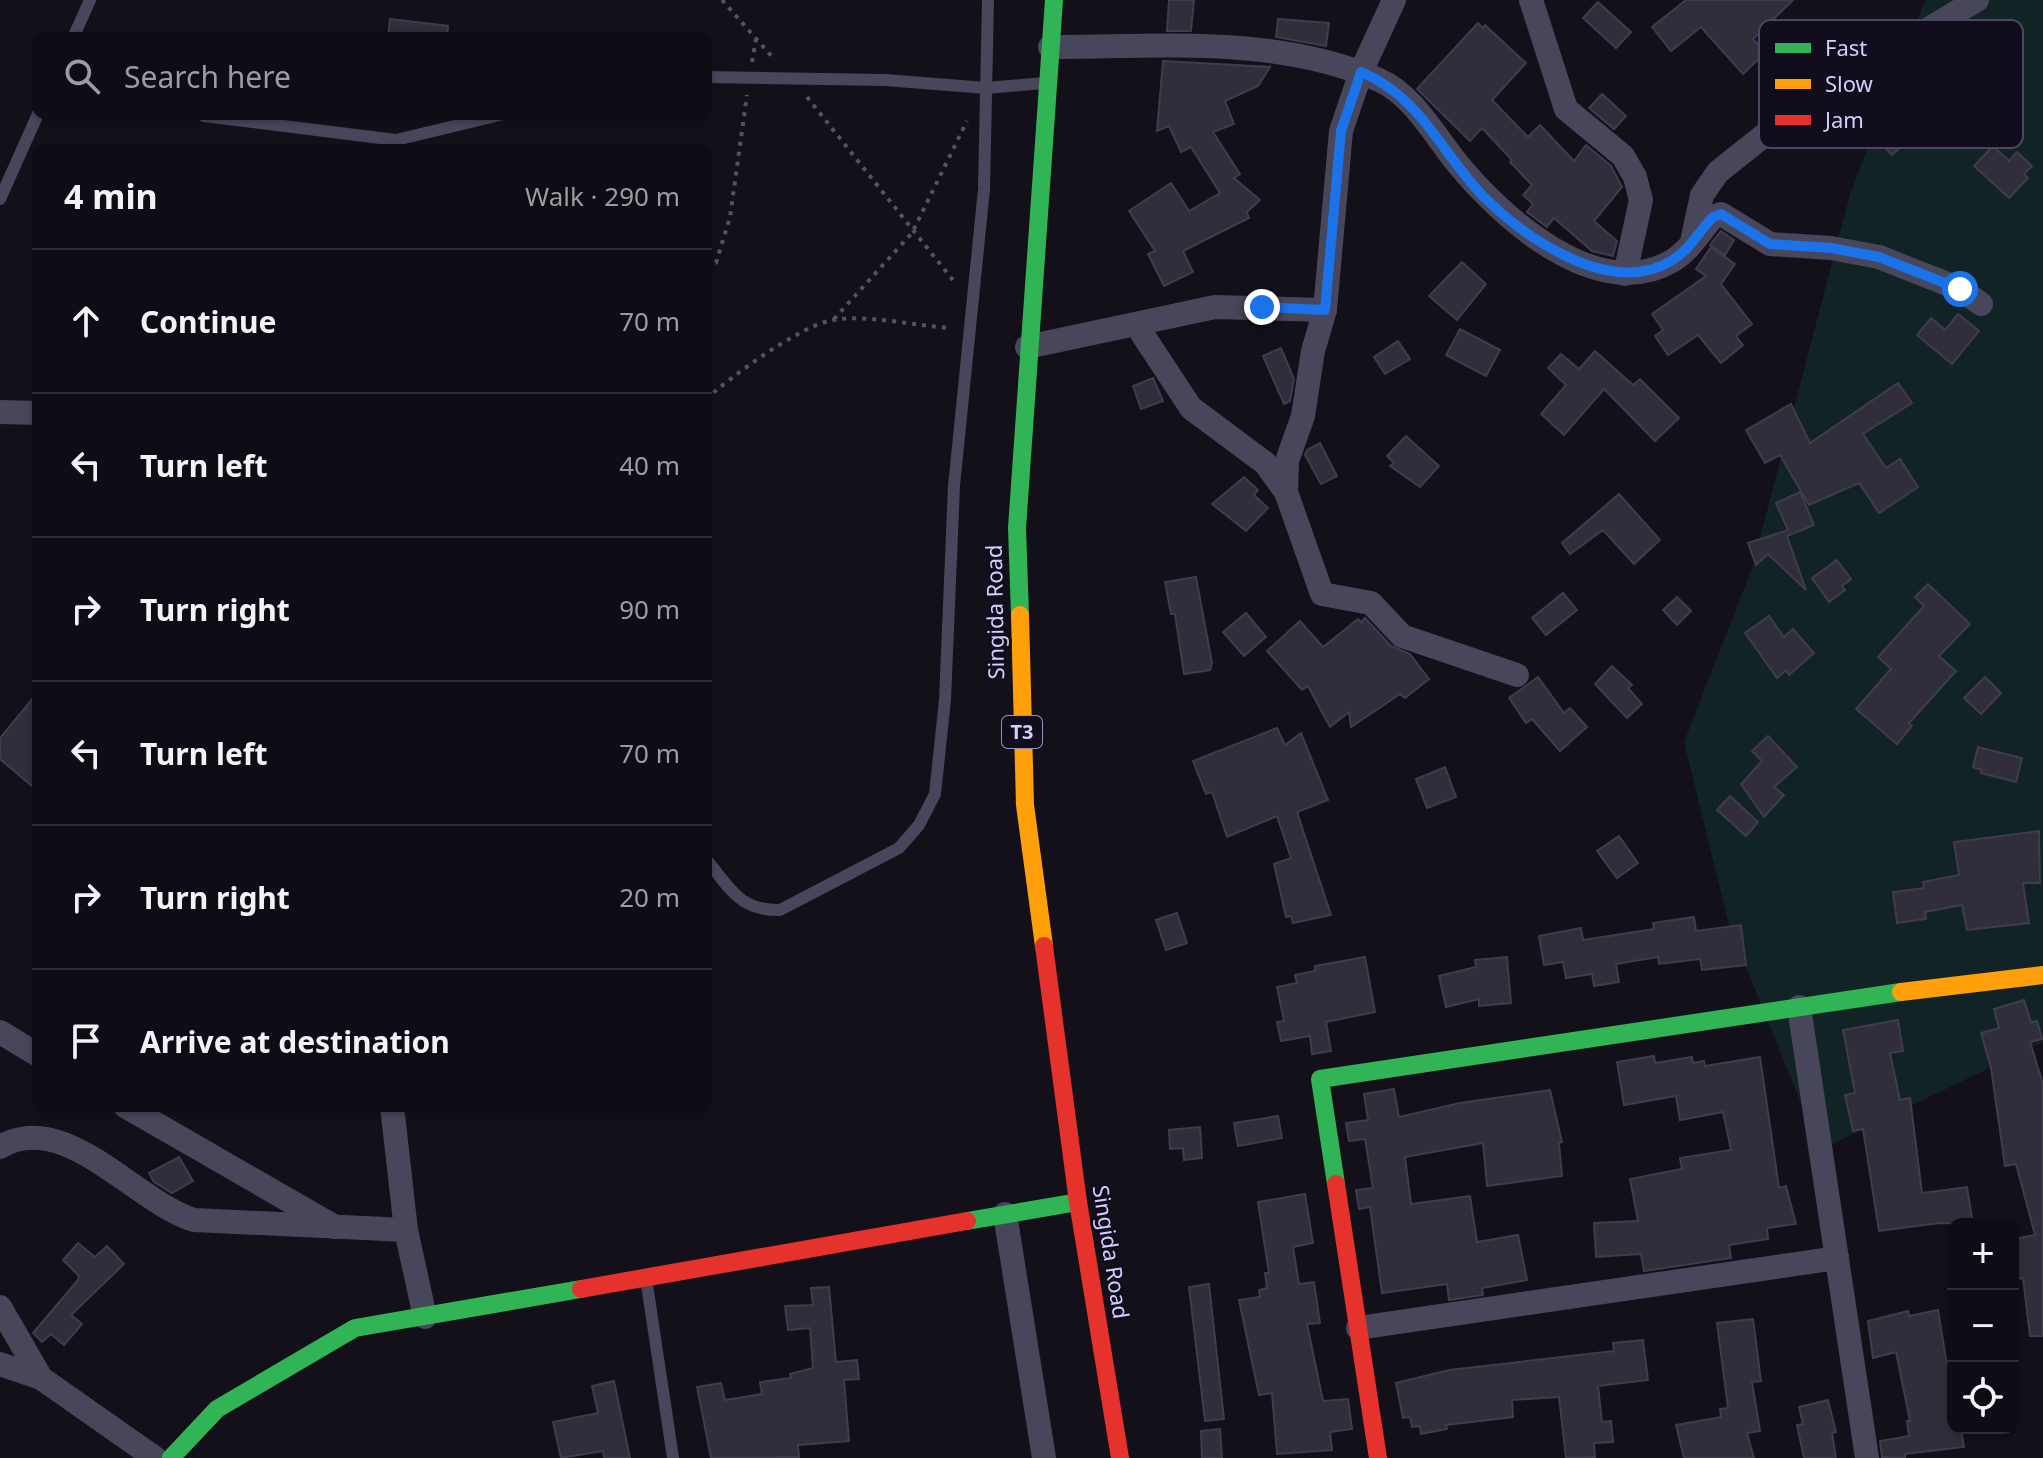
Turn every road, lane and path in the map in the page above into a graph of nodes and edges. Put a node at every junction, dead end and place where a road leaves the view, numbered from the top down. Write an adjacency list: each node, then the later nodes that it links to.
1 (90, 0): 9 (lane)
2 (722, 0): 10 (path)
3 (988, 0): 17 (lane)
4 (1054, 0): 11 (main road, Singida Road / T3)
5 (1394, 0): 12 (street)
6 (1531, 0): 26 (street)
7 (1977, 0): 8 (street)
8 (1943, 20)
9 (76, 32)
10 (757, 38): 13 (path); 15 (path)
11 (1050, 47): 12 (street); 16 (main road, Singida Road / T3)
12 (1361, 72): 26 (street); 29 (street)
13 (750, 76): 14 (lane); 15 (lane); 25 (path)
14 (712, 77)
15 (792, 81): 17 (lane); 23 (path)
16 (1047, 83): 17 (lane); 33 (main road, Singida Road / T3)
17 (986, 88): 23 (path); 27 (lane)
18 (35, 120): 22 (lane)
19 (236, 120): 20 (lane)
20 (479, 120)
21 (1759, 139): 24 (street)
22 (0, 199)
23 (912, 233): 27 (path); 30 (path)
24 (1692, 243): 26 (street); 28 (street)
25 (712, 263)
26 (1625, 274)
27 (973, 304): 32 (lane)
28 (1981, 304)
29 (1325, 310): 31 (street); 37 (street)
30 (834, 319): 32 (path); 34 (path)
31 (1137, 326): 33 (street); 37 (street)
32 (970, 329): 39 (lane)
33 (1027, 347): 47 (main road, Singida Road / T3)
34 (712, 394)
35 (0, 412): 36 (street)
36 (32, 413)
37 (1286, 492): 38 (street)
38 (1517, 675)
39 (712, 866)
40 (2043, 975): 41 (main road)
41 (1799, 1007): 51 (street); 55 (main road)
42 (0, 1032): 43 (street)
43 (32, 1051)
44 (135, 1112): 49 (street)
45 (393, 1112): 50 (street)
46 (0, 1147): 49 (street)
47 (1078, 1202): 48 (main road); 62 (main road, Singida Road / T3)
48 (1005, 1214): 52 (main road); 61 (street)
49 (338, 1229): 50 (street)
50 (406, 1230): 54 (street)
51 (1837, 1258): 55 (street); 64 (street)
52 (646, 1278): 54 (main road); 60 (lane)
53 (0, 1307): 57 (street)
54 (425, 1317): 59 (main road)
55 (1358, 1328): 63 (main road)
56 (0, 1364): 57 (street)
57 (41, 1378): 58 (street)
58 (155, 1458)
59 (171, 1458)
60 (673, 1458)
61 (1044, 1458)
62 (1120, 1458)
63 (1378, 1458)
64 (1867, 1458)

